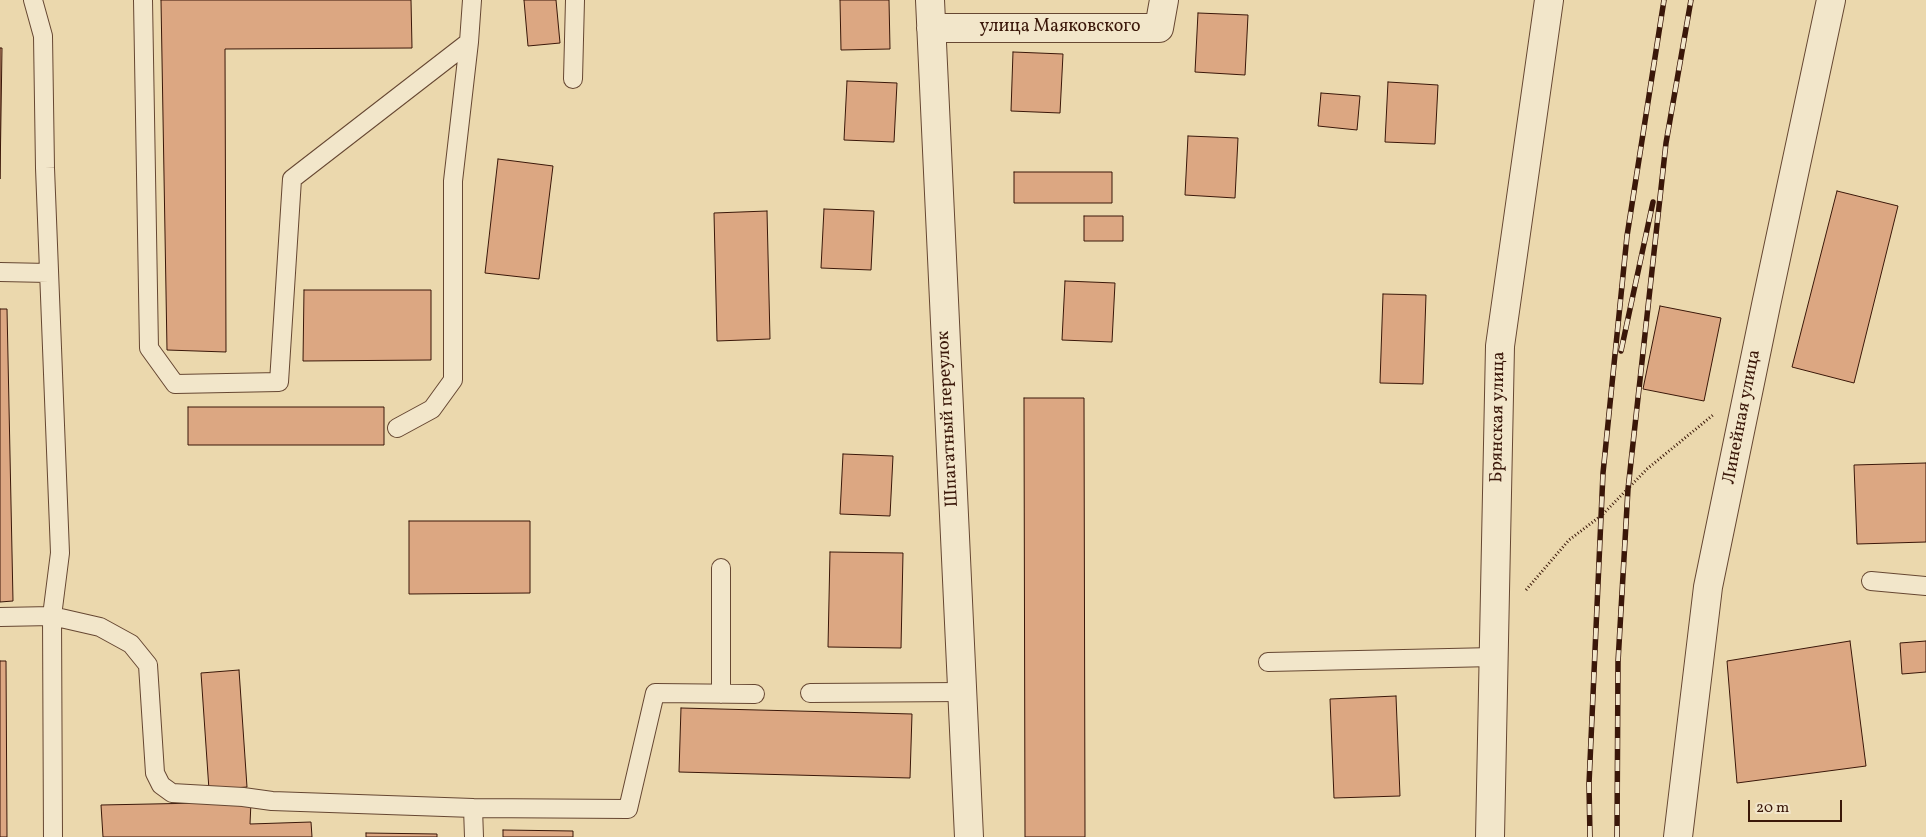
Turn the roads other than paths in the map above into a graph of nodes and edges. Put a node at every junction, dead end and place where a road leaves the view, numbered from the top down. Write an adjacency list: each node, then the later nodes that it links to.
1 (33, 0): 13 (lane)
2 (143, 0): 10 (lane)
3 (472, 0): 10 (lane)
4 (574, 0): 11 (lane)
5 (930, 0): 9 (street, Шпагатный переулок)
6 (1164, 0): 9 (street, улица Маяковского)
7 (1549, 0): 20 (street, Брянская улица)
8 (1831, 0): 31 (street, Линейная улица)
9 (931, 28): 22 (street, Шпагатный переулок)
10 (469, 42): 14 (lane)
11 (573, 79)
12 (0, 272): 13 (lane)
13 (49, 273): 18 (lane)
14 (397, 428)
15 (722, 568): 24 (lane)
16 (1871, 581): 17 (lane)
17 (1926, 586)
18 (52, 616): 19 (lane); 26 (lane); 27 (lane)
19 (0, 617)
20 (1494, 657): 21 (lane); 30 (street, Брянская улица)
21 (1268, 662)
22 (962, 692): 23 (lane); 29 (street, Шпагатный переулок)
23 (810, 693)
24 (721, 694): 25 (lane); 26 (lane)
25 (755, 694)
26 (473, 808): 28 (lane)
27 (53, 837)
28 (474, 837)
29 (968, 837)
30 (1490, 837)
31 (1678, 837)

